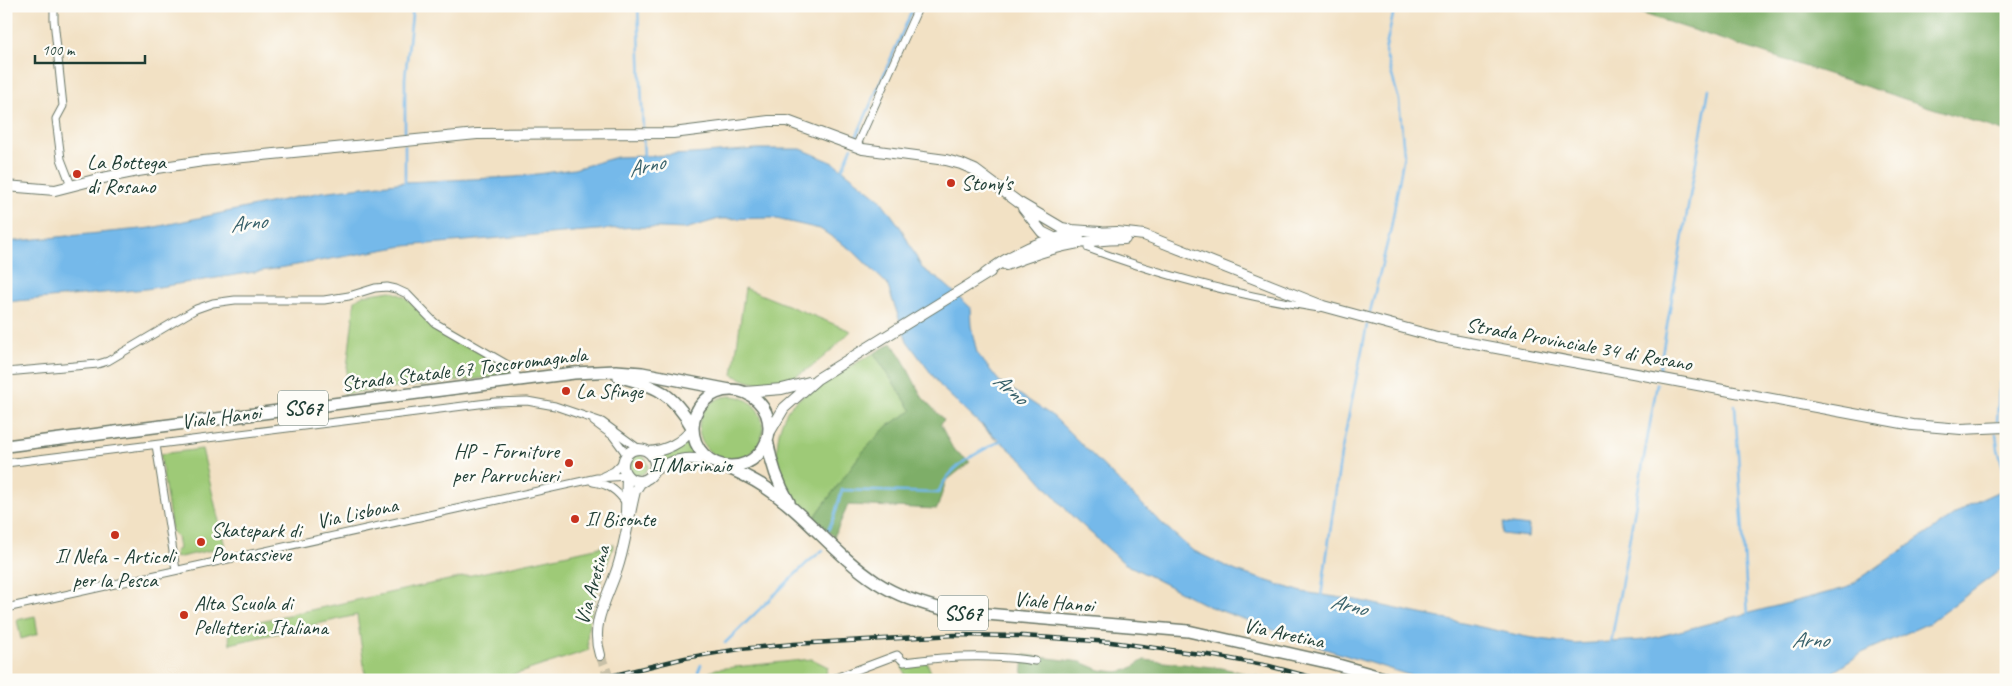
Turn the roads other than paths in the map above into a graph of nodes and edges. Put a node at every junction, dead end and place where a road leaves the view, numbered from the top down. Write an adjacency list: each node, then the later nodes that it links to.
1 (54, 6): 4 (street)
2 (919, 6): 3 (street)
3 (856, 147): 4 (main road); 6 (main road)
4 (71, 185): 5 (main road)
5 (6, 186)
6 (1018, 202): 7 (main road); 8 (main road)
7 (1045, 218): 9 (main road); 10 (main road)
8 (1036, 225): 10 (main road); 15 (main road)
9 (1100, 232): 10 (main road, Strada Provinciale 34 di Rosano); 12 (main road, Strada Provinciale 34 di Rosano)
10 (1054, 239): 11 (main road); 14 (main road); 15 (main road, Strada Provinciale 34 di Rosano)
11 (1077, 242): 12 (main road, Strada Provinciale 34 di Rosano); 14 (main road, Strada Provinciale 34 di Rosano)
12 (1159, 242): 17 (main road, Strada Provinciale 34 di Rosano)
13 (1088, 248): 17 (street)
14 (1038, 253): 16 (main road, Strada Provinciale 34 di Rosano)
15 (1011, 256): 16 (main road, Strada Provinciale 34 di Rosano)
16 (984, 274): 20 (main road, Strada Provinciale 34 di Rosano)
17 (1342, 311): 25 (main road, Strada Provinciale 34 di Rosano)
18 (6, 372): 21 (street)
19 (600, 372): 21 (main road, Strada Statale 67 Toscoromagnola / SS67); 22 (main road, Strada Statale 67 Toscoromagnola / SS67); 26 (main road, Strada Statale 67 Toscoromagnola / SS67)
20 (817, 379): 23 (main road, Strada Provinciale 34 di Rosano); 27 (main road, Strada Provinciale 34 di Rosano)
21 (518, 380): 29 (main road, Strada Statale 67 Toscoromagnola / SS67)
22 (730, 390): 23 (main road); 26 (main road)
23 (745, 392): 27 (main road, Viale Hanoi)
24 (588, 418): 28 (street, Viale Hanoi); 30 (street, Viale Hanoi); 31 (street, Viale Hanoi)
25 (2006, 427)
26 (692, 428): 30 (main road); 33 (main road, Viale Hanoi)
27 (768, 437): 33 (main road, Viale Hanoi); 40 (main road, Viale Hanoi / SS67)
28 (156, 444): 32 (street, Viale Hanoi); 42 (street)
29 (6, 446)
30 (644, 451): 31 (main road); 34 (main road)
31 (625, 458): 35 (main road, Viale Hanoi); 36 (street, Via Lisbona)
32 (6, 463)
33 (717, 463): 34 (main road, Viale Hanoi); 40 (main road, Viale Hanoi / SS67)
34 (654, 471): 37 (main road, Viale Hanoi)
35 (627, 476): 36 (street, Via Lisbona); 37 (main road); 39 (main road, Via Aretina)
36 (597, 478): 38 (street, Via Lisbona)
37 (644, 480): 41 (main road, Via Aretina)
38 (588, 481): 39 (street); 42 (street, Via Lisbona)
39 (626, 504): 41 (main road, Via Aretina)
40 (792, 508): 44 (main road, Viale Hanoi / SS67)
41 (627, 525): 45 (main road, Via Aretina)
42 (176, 570): 43 (street, Via Lisbona)
43 (6, 608)
44 (1167, 629): 48 (main road, Via Aretina / SS67)
45 (600, 656)
46 (1035, 661): 47 (street)
47 (830, 680)
48 (1391, 680)

